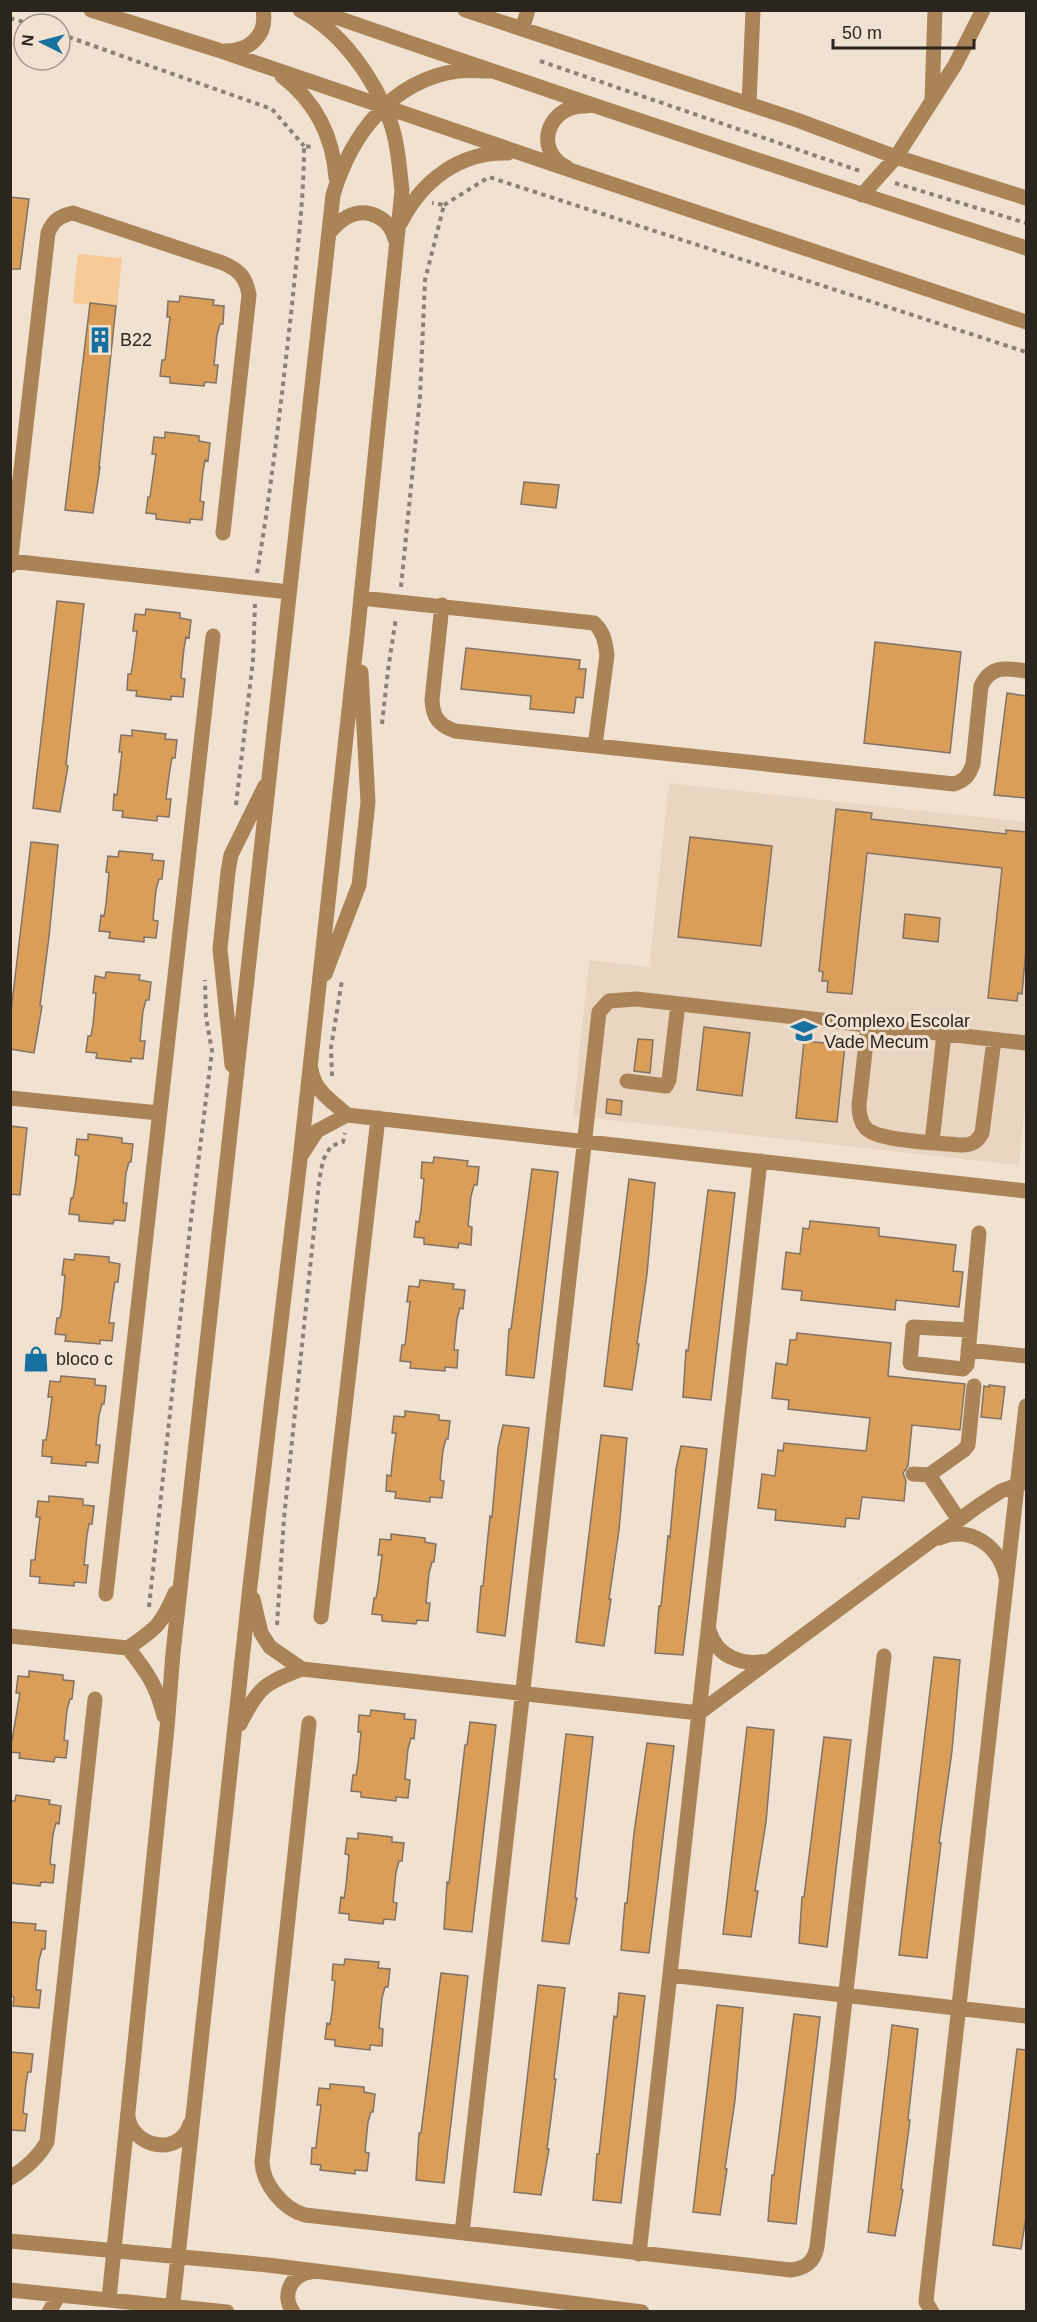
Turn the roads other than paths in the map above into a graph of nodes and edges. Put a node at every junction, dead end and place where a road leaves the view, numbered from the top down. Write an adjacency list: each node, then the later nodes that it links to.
1 (91, 10): 11 (street)
2 (263, 10): 11 (street)
3 (300, 10): 16 (street)
4 (315, 10): 13 (street)
5 (465, 10): 10 (street)
6 (528, 10): 10 (street)
7 (753, 10): 15 (street)
8 (935, 10): 14 (street)
9 (983, 10): 14 (street)
10 (522, 29): 15 (street)
11 (218, 50): 12 (street)
12 (261, 65): 16 (street); 21 (street)
13 (490, 71): 16 (street); 17 (street)
14 (932, 99): 19 (street)
15 (749, 104): 19 (street)
16 (382, 106): 18 (street); 21 (street); 25 (street)
17 (595, 107): 20 (street); 22 (street)
18 (522, 154): 20 (street); 25 (street)
19 (896, 157): 22 (street); 23 (street)
20 (573, 171): 27 (street)
21 (333, 195): 24 (street)
22 (862, 195): 26 (street)
23 (1026, 198)
24 (329, 233): 25 (street); 31 (street)
25 (395, 242): 32 (street)
26 (1026, 248)
27 (1026, 322)
28 (223, 533): 29 (street)
29 (11, 561): 30 (street); 31 (street)
30 (10, 566)
31 (289, 592): 38 (street)
32 (361, 598): 33 (street); 34 (street)
33 (442, 605): 37 (street); 37 (street)
34 (358, 627): 39 (street); 39 (street)
35 (213, 636): 49 (street)
36 (1026, 671): 37 (street)
37 (596, 746)
38 (271, 776): 47 (street); 47 (street)
39 (318, 990): 45 (street)
40 (678, 1004): 41 (street); 46 (street); 52 (street)
41 (868, 1025): 42 (street); 53 (street)
42 (944, 1034): 43 (street); 53 (street)
43 (993, 1040): 44 (street); 53 (street)
44 (1026, 1043)
45 (310, 1064): 50 (street); 54 (street)
46 (627, 1081)
47 (235, 1093): 66 (street)
48 (10, 1098): 49 (street)
49 (159, 1113): 69 (street)
50 (347, 1115): 51 (street); 54 (street)
51 (378, 1118): 52 (street); 70 (street)
52 (583, 1142): 55 (street); 77 (street)
53 (932, 1142)
54 (300, 1160): 68 (street)
55 (760, 1161): 56 (street); 71 (street)
56 (1026, 1191)
57 (980, 1233): 58 (street)
58 (970, 1330): 59 (street); 59 (street)
59 (968, 1350): 60 (street)
60 (1026, 1356)
61 (974, 1386): 64 (street)
62 (1026, 1406): 63 (street)
63 (1022, 1483): 64 (street); 67 (street)
64 (959, 1520): 65 (street)
65 (932, 1541): 67 (street); 75 (street)
66 (181, 1580): 73 (street); 81 (street)
67 (1007, 1580): 85 (street)
68 (250, 1586): 76 (street); 82 (street)
69 (106, 1594)
70 (321, 1617)
71 (709, 1622): 75 (street); 79 (street)
72 (10, 1636): 73 (street)
73 (128, 1648): 81 (street)
74 (884, 1656): 84 (street)
75 (768, 1661): 79 (street)
76 (302, 1668): 77 (street); 82 (street)
77 (521, 1694): 79 (street); 90 (street)
78 (95, 1699): 89 (street)
79 (699, 1713): 83 (street)
80 (309, 1723): 90 (street)
81 (167, 1728): 87 (street)
82 (234, 1735): 88 (street)
83 (670, 1975): 84 (street); 93 (street)
84 (846, 1996): 85 (street); 93 (street)
85 (959, 2008): 86 (street); 100 (street)
86 (1026, 2016)
87 (127, 2111): 88 (street); 92 (street)
88 (192, 2117): 94 (street)
89 (10, 2178)
90 (462, 2233): 93 (street)
91 (10, 2241): 92 (street)
92 (112, 2251): 94 (street); 98 (street)
93 (639, 2254)
94 (177, 2256): 95 (street); 99 (street)
95 (316, 2271): 103 (street); 104 (street)
96 (10, 2290): 97 (street)
97 (59, 2295): 98 (street); 101 (street)
98 (109, 2299): 99 (street)
99 (172, 2308): 102 (street)
100 (925, 2308)
101 (49, 2312)
102 (227, 2312)
103 (294, 2312)
104 (642, 2312)

